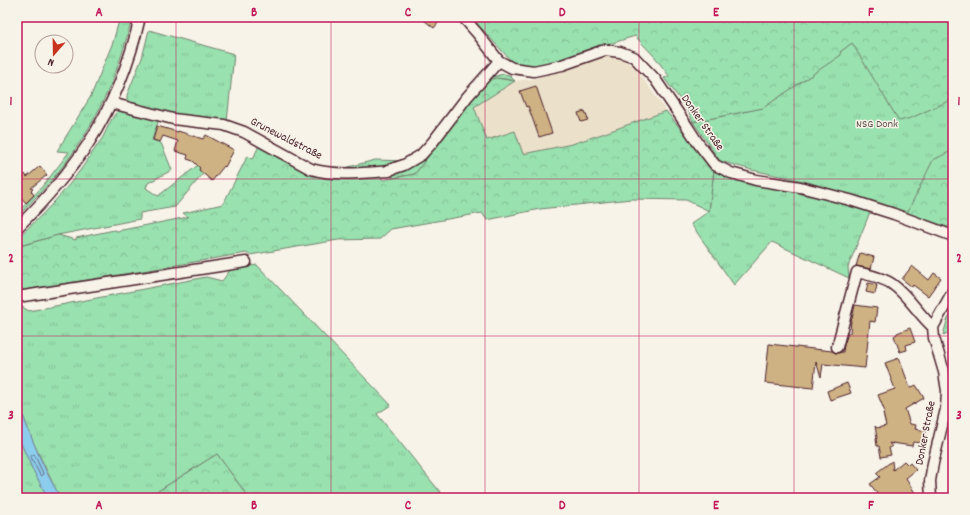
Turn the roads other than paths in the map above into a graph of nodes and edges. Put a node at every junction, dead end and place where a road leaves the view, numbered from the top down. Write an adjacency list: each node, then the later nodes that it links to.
1 (140, 17): 4 (street)
2 (463, 17): 3 (street, Donker Straße)
3 (500, 61): 4 (street, Grunewaldstraße); 6 (street, Donker Straße)
4 (111, 103): 5 (street)
5 (17, 228)
6 (953, 236)
7 (246, 262): 9 (street)
8 (953, 291): 10 (street)
9 (17, 298)
10 (933, 327): 11 (street); 12 (street, Donker Straße)
11 (837, 346)
12 (931, 498)

